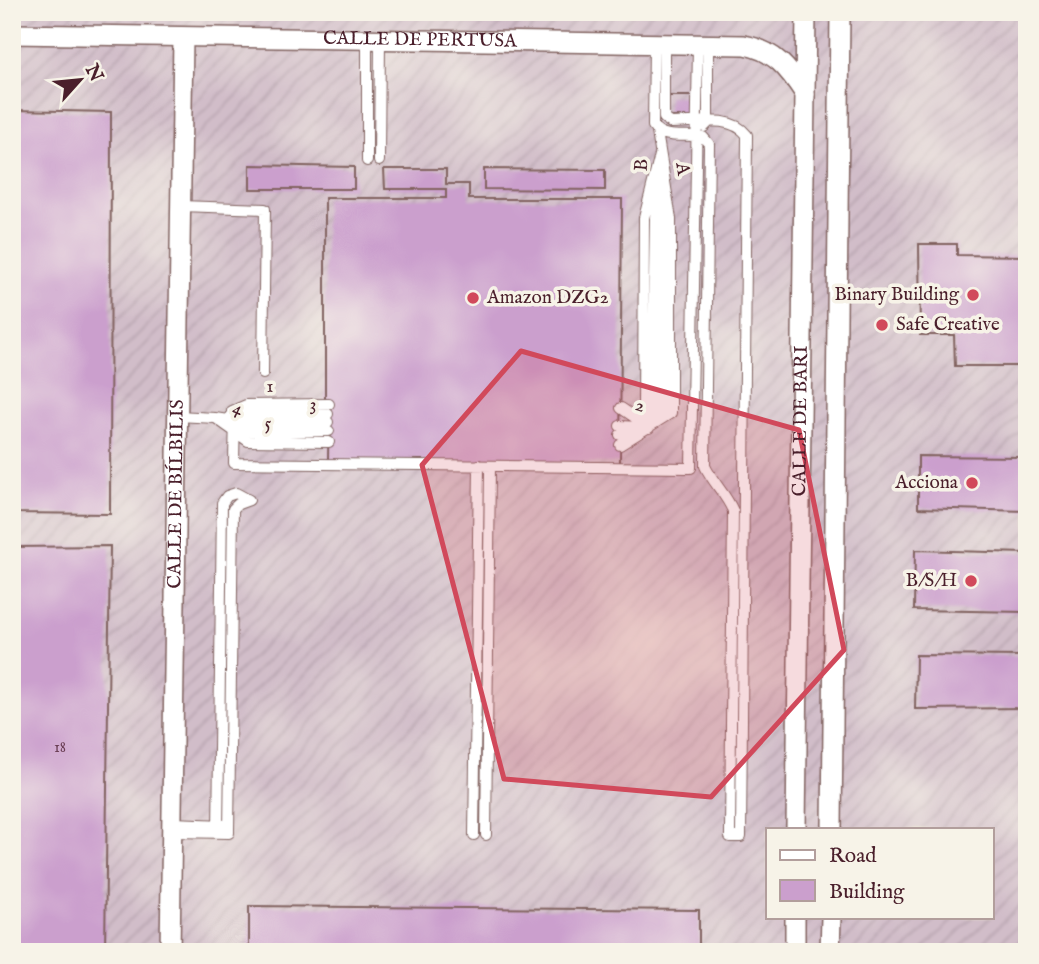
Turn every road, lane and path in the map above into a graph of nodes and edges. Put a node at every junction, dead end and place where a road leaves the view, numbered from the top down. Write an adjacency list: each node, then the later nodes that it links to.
1 (806, 12): 8 (street, CALLE DE BARI)
2 (840, 12): 29 (street, CALLE DE BARI)
3 (12, 34): 4 (street, CALLE DE PERTUSA)
4 (183, 37): 5 (street, CALLE DE PERTUSA); 16 (street, CALLE DE BÍLBILIS)
5 (373, 39): 6 (street, CALLE DE PERTUSA); 14 (lane); 15 (lane)
6 (659, 44): 7 (street, CALLE DE PERTUSA); 9 (lane); 11 (lane)
7 (703, 45): 8 (street, CALLE DE PERTUSA); 10 (lane)
8 (805, 94): 28 (street, CALLE DE BARI)
9 (664, 118): 10 (lane); 11 (lane)
10 (702, 123): 12 (lane); 12 (lane)
11 (661, 133): 12 (lane); 13 (lane)
12 (696, 135): 25 (lane)
13 (661, 147): 23 (lane, B); 23 (lane, A)
14 (367, 161)
15 (379, 161)
16 (181, 206): 17 (lane); 18 (street, CALLE DE BÍLBILIS)
17 (262, 374)
18 (178, 416): 19 (lane); 27 (street, CALLE DE BÍLBILIS)
19 (215, 418): 20 (lane, 1); 20 (lane, 4)
20 (235, 421): 21 (lane, 3); 21 (lane, 1); 21 (lane, 5); 24 (lane)
21 (329, 422)
22 (620, 426): 23 (lane); 23 (lane); 23 (lane)
23 (649, 428)
24 (479, 466): 25 (lane); 30 (lane)
25 (490, 466): 31 (lane)
26 (249, 500): 27 (lane)
27 (172, 828): 34 (street, CALLE DE BÍLBILIS)
28 (796, 828)
29 (832, 828)
30 (474, 835)
31 (486, 835)
32 (795, 918): 35 (street)
33 (831, 918): 36 (street)
34 (170, 952)
35 (795, 952)
36 (830, 952)

